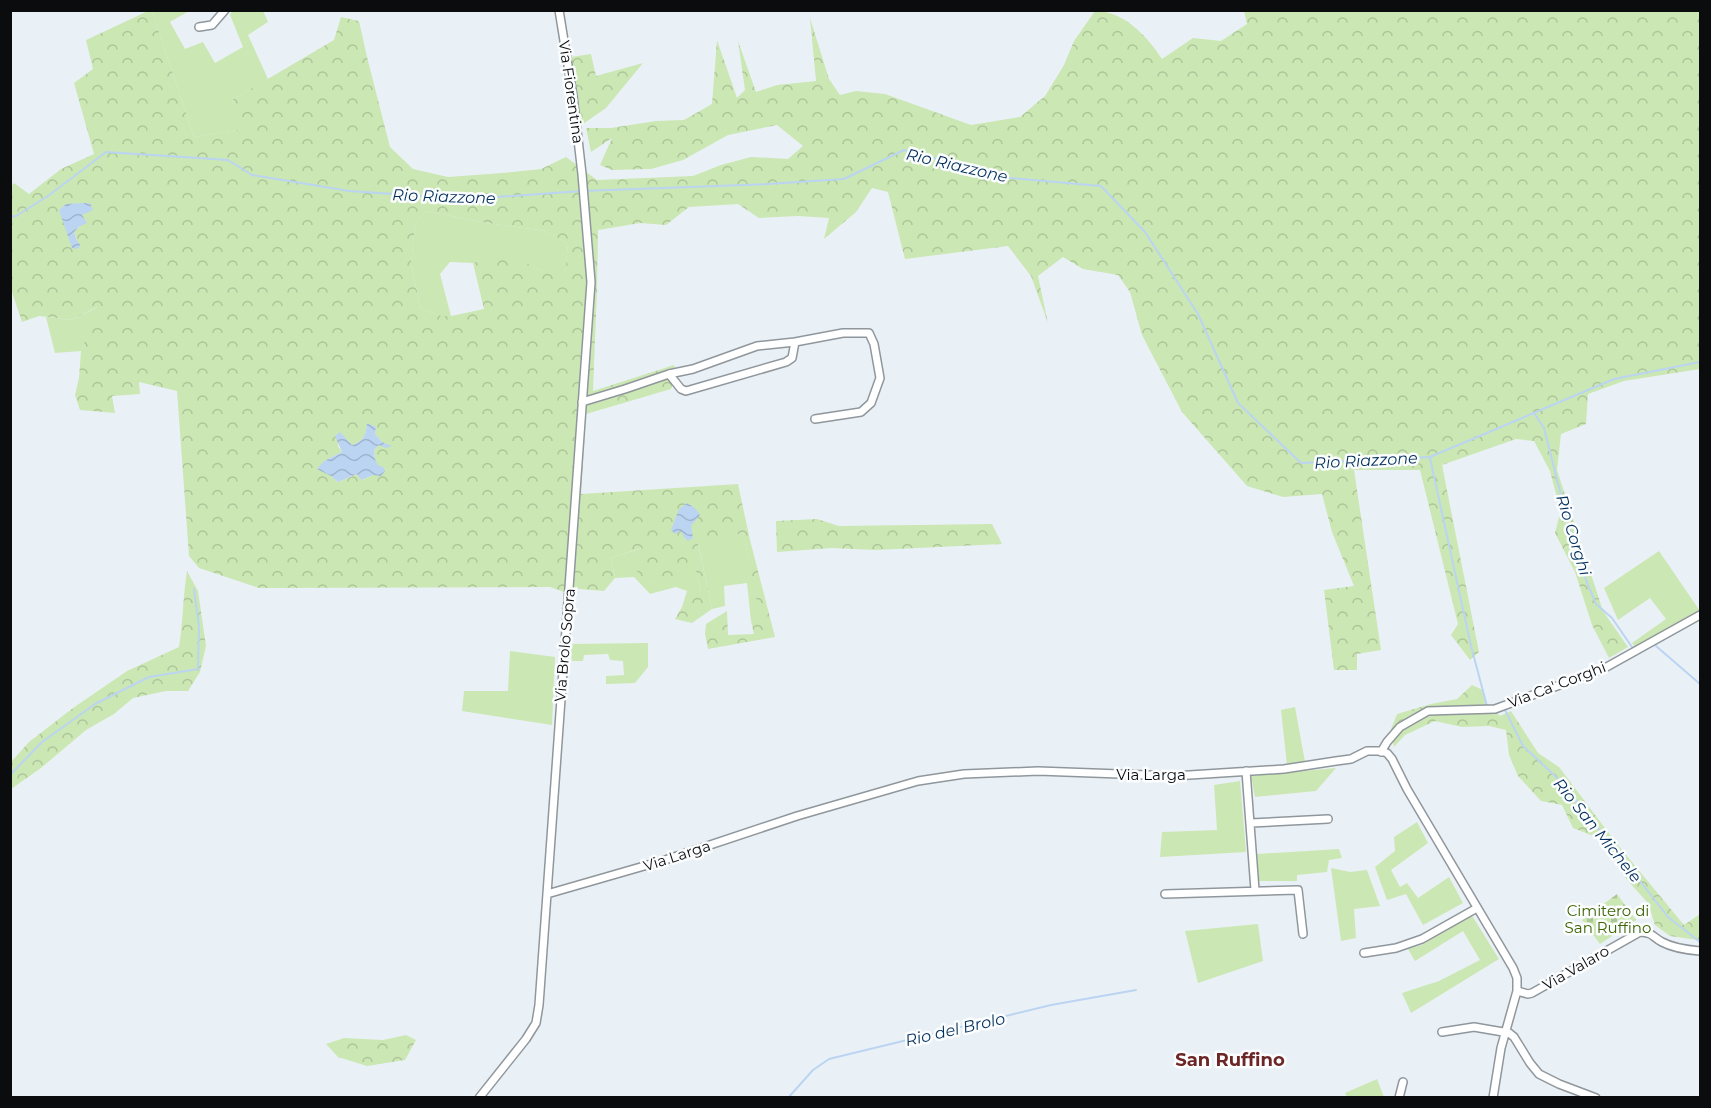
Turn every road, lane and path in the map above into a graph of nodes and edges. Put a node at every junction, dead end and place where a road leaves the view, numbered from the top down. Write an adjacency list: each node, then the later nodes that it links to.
1 (225, 10): 3 (street)
2 (559, 10): 4 (street, Via Fiorentina)
3 (199, 27)
4 (582, 174): 7 (street, Via Brolo Sopra)
5 (795, 342): 6 (street); 6 (street); 8 (street)
6 (669, 374): 7 (street)
7 (582, 402): 15 (street, Via Brolo Sopra)
8 (815, 419)
9 (1701, 615): 10 (street, Via Ca' Corghi)
10 (1381, 752): 11 (street, Via Larga); 17 (street)
11 (1246, 771): 13 (street); 15 (street, Via Larga)
12 (1328, 819): 13 (street)
13 (1251, 823): 14 (street)
14 (1255, 890): 16 (street); 18 (street)
15 (547, 894): 25 (street, Via Brolo Sopra)
16 (1165, 894)
17 (1477, 908): 20 (street); 21 (street)
18 (1303, 934)
19 (1701, 951): 21 (street, Via Valaro)
20 (1364, 953)
21 (1517, 991): 23 (street)
22 (1442, 1032): 23 (street)
23 (1504, 1032): 27 (street); 28 (street)
24 (1403, 1082): 26 (street)
25 (478, 1098)
26 (1399, 1098)
27 (1493, 1098)
28 (1596, 1098)

